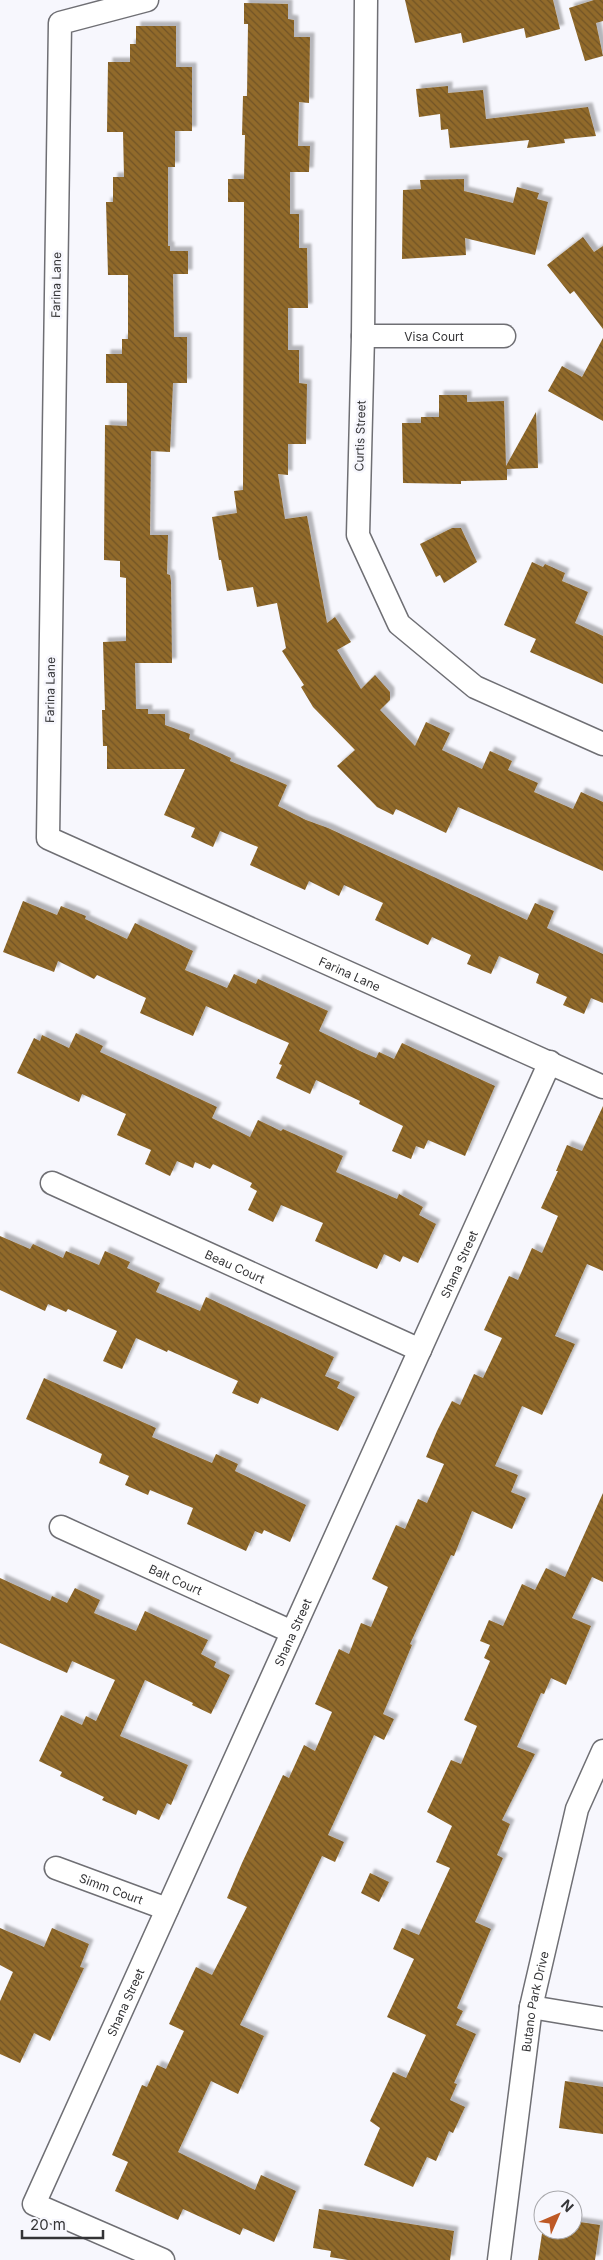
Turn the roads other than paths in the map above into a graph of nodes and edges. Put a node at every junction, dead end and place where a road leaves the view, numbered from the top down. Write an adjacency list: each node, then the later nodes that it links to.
1 (148, 0): 6 (street, Farina Lane)
2 (366, 0): 3 (street, Curtis Street)
3 (363, 336): 4 (street, Visa Court); 5 (street, Curtis Street)
4 (504, 336)
5 (603, 744)
6 (550, 1062): 7 (street, Farina Lane); 9 (street, Shana Street)
7 (603, 1087)
8 (52, 1183): 9 (street, Beau Court)
9 (420, 1350): 11 (street, Shana Street)
10 (61, 1527): 11 (street, Balt Court)
11 (292, 1632): 14 (street, Shana Street)
12 (603, 1751): 15 (street, Butano Park Drive)
13 (56, 1868): 14 (street, Simm Court)
14 (168, 1909): 17 (street, Shana Street)
15 (531, 2007): 16 (street); 18 (street, Butano Park Drive)
16 (603, 2019)
17 (163, 2260)
18 (499, 2260)

